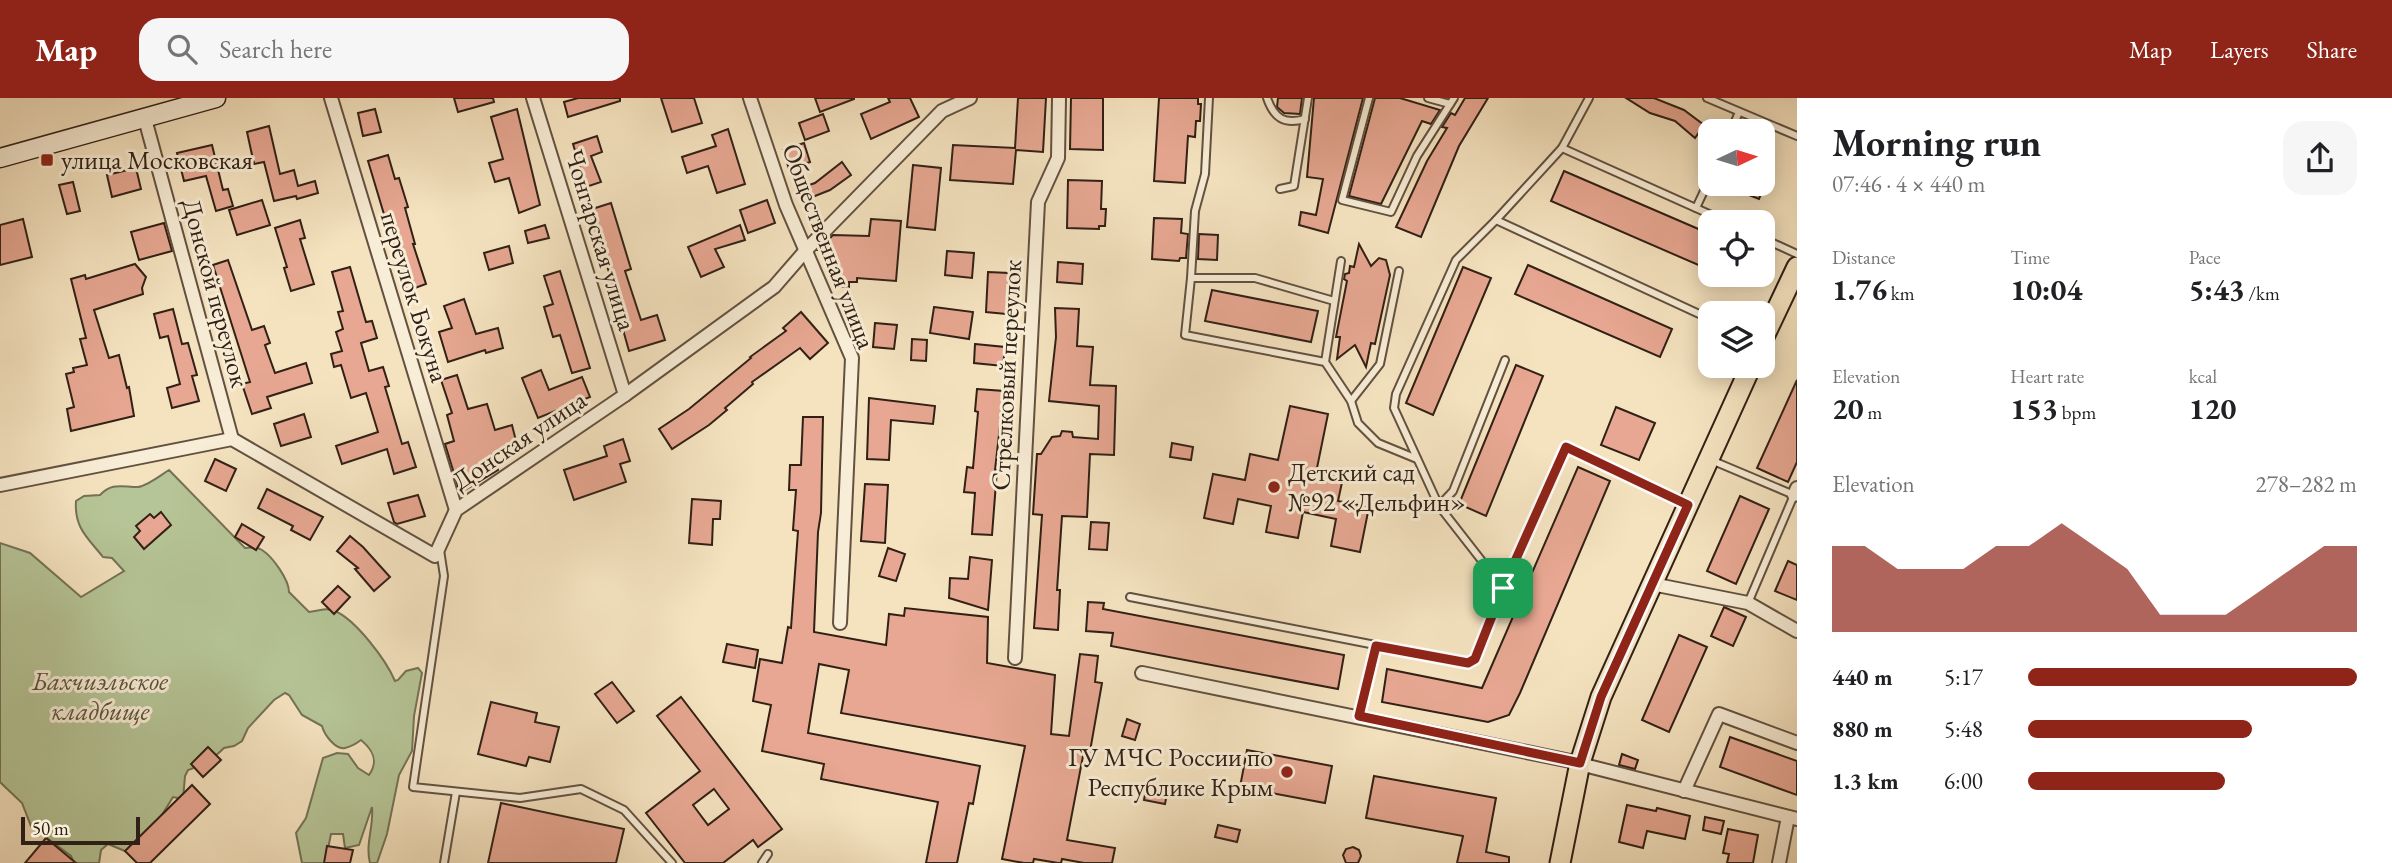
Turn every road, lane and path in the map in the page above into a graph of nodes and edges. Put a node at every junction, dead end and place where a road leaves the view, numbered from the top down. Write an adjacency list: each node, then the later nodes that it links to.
1 (216, 98): 16 (main road)
2 (331, 98): 49 (street, переулок Бокуна)
3 (533, 98): 40 (street, Чонгарская улица)
4 (750, 98): 28 (street, Общественная улица)
5 (970, 98): 28 (street, Донская улица)
6 (1059, 98): 58 (street, Стрелковый переулок)
7 (1209, 98): 33 (lane)
8 (1268, 98): 17 (lane)
9 (1308, 98): 17 (lane)
10 (1369, 98): 14 (lane)
11 (1427, 98): 14 (lane)
12 (1589, 98): 20 (lane)
13 (1707, 98): 15 (lane)
14 (1452, 101)
15 (1739, 112): 18 (lane); 19 (lane)
16 (145, 119): 21 (main road); 42 (street, Донской переулок)
17 (1305, 119): 22 (lane)
18 (1736, 119)
19 (1797, 136)
20 (1562, 148): 24 (lane); 26 (lane)
21 (0, 158)
22 (1280, 189)
23 (1702, 196): 24 (lane)
24 (1696, 208): 25 (lane)
25 (1700, 210)
26 (1496, 220): 35 (lane); 43 (lane)
27 (1775, 244): 29 (lane)
28 (807, 249): 40 (street, Донская улица); 55 (street, Общественная улица)
29 (1797, 254)
30 (1341, 261): 34 (lane)
31 (1797, 267): 36 (main road)
32 (1399, 271): 41 (lane)
33 (1191, 278): 34 (lane); 38 (lane)
34 (1334, 301): 38 (lane)
35 (1698, 313)
36 (1775, 314)
37 (1505, 360): 48 (lane)
38 (1325, 362): 41 (lane)
39 (1745, 378): 44 (main road)
40 (625, 395): 49 (street, Донская улица)
41 (1351, 401): 43 (lane)
42 (232, 439): 45 (street); 50 (street)
43 (1417, 458): 48 (lane)
44 (1708, 459): 46 (lane); 47 (main road)
45 (0, 485)
46 (1796, 491): 54 (lane)
47 (1688, 505): 51 (main road); 52 (lane)
48 (1439, 506): 52 (lane)
49 (456, 510): 50 (street, Донская улица)
50 (439, 548): 64 (lane)
51 (1652, 584): 54 (street); 62 (main road)
52 (1503, 588): 57 (lane)
53 (1129, 597): 57 (lane)
54 (1748, 603): 56 (street)
55 (840, 623)
56 (1797, 631)
57 (1376, 646): 60 (lane)
58 (1015, 658)
59 (1142, 673): 60 (street)
60 (1359, 716): 62 (street)
61 (1797, 743): 63 (street)
62 (1580, 764): 63 (street); 70 (main road)
63 (1684, 791): 65 (street)
64 (456, 792): 67 (lane); 68 (lane)
65 (1793, 818): 71 (street)
66 (768, 854): 69 (lane)
67 (444, 863)
68 (672, 863)
69 (762, 863)
70 (1560, 863)
71 (1779, 863)

